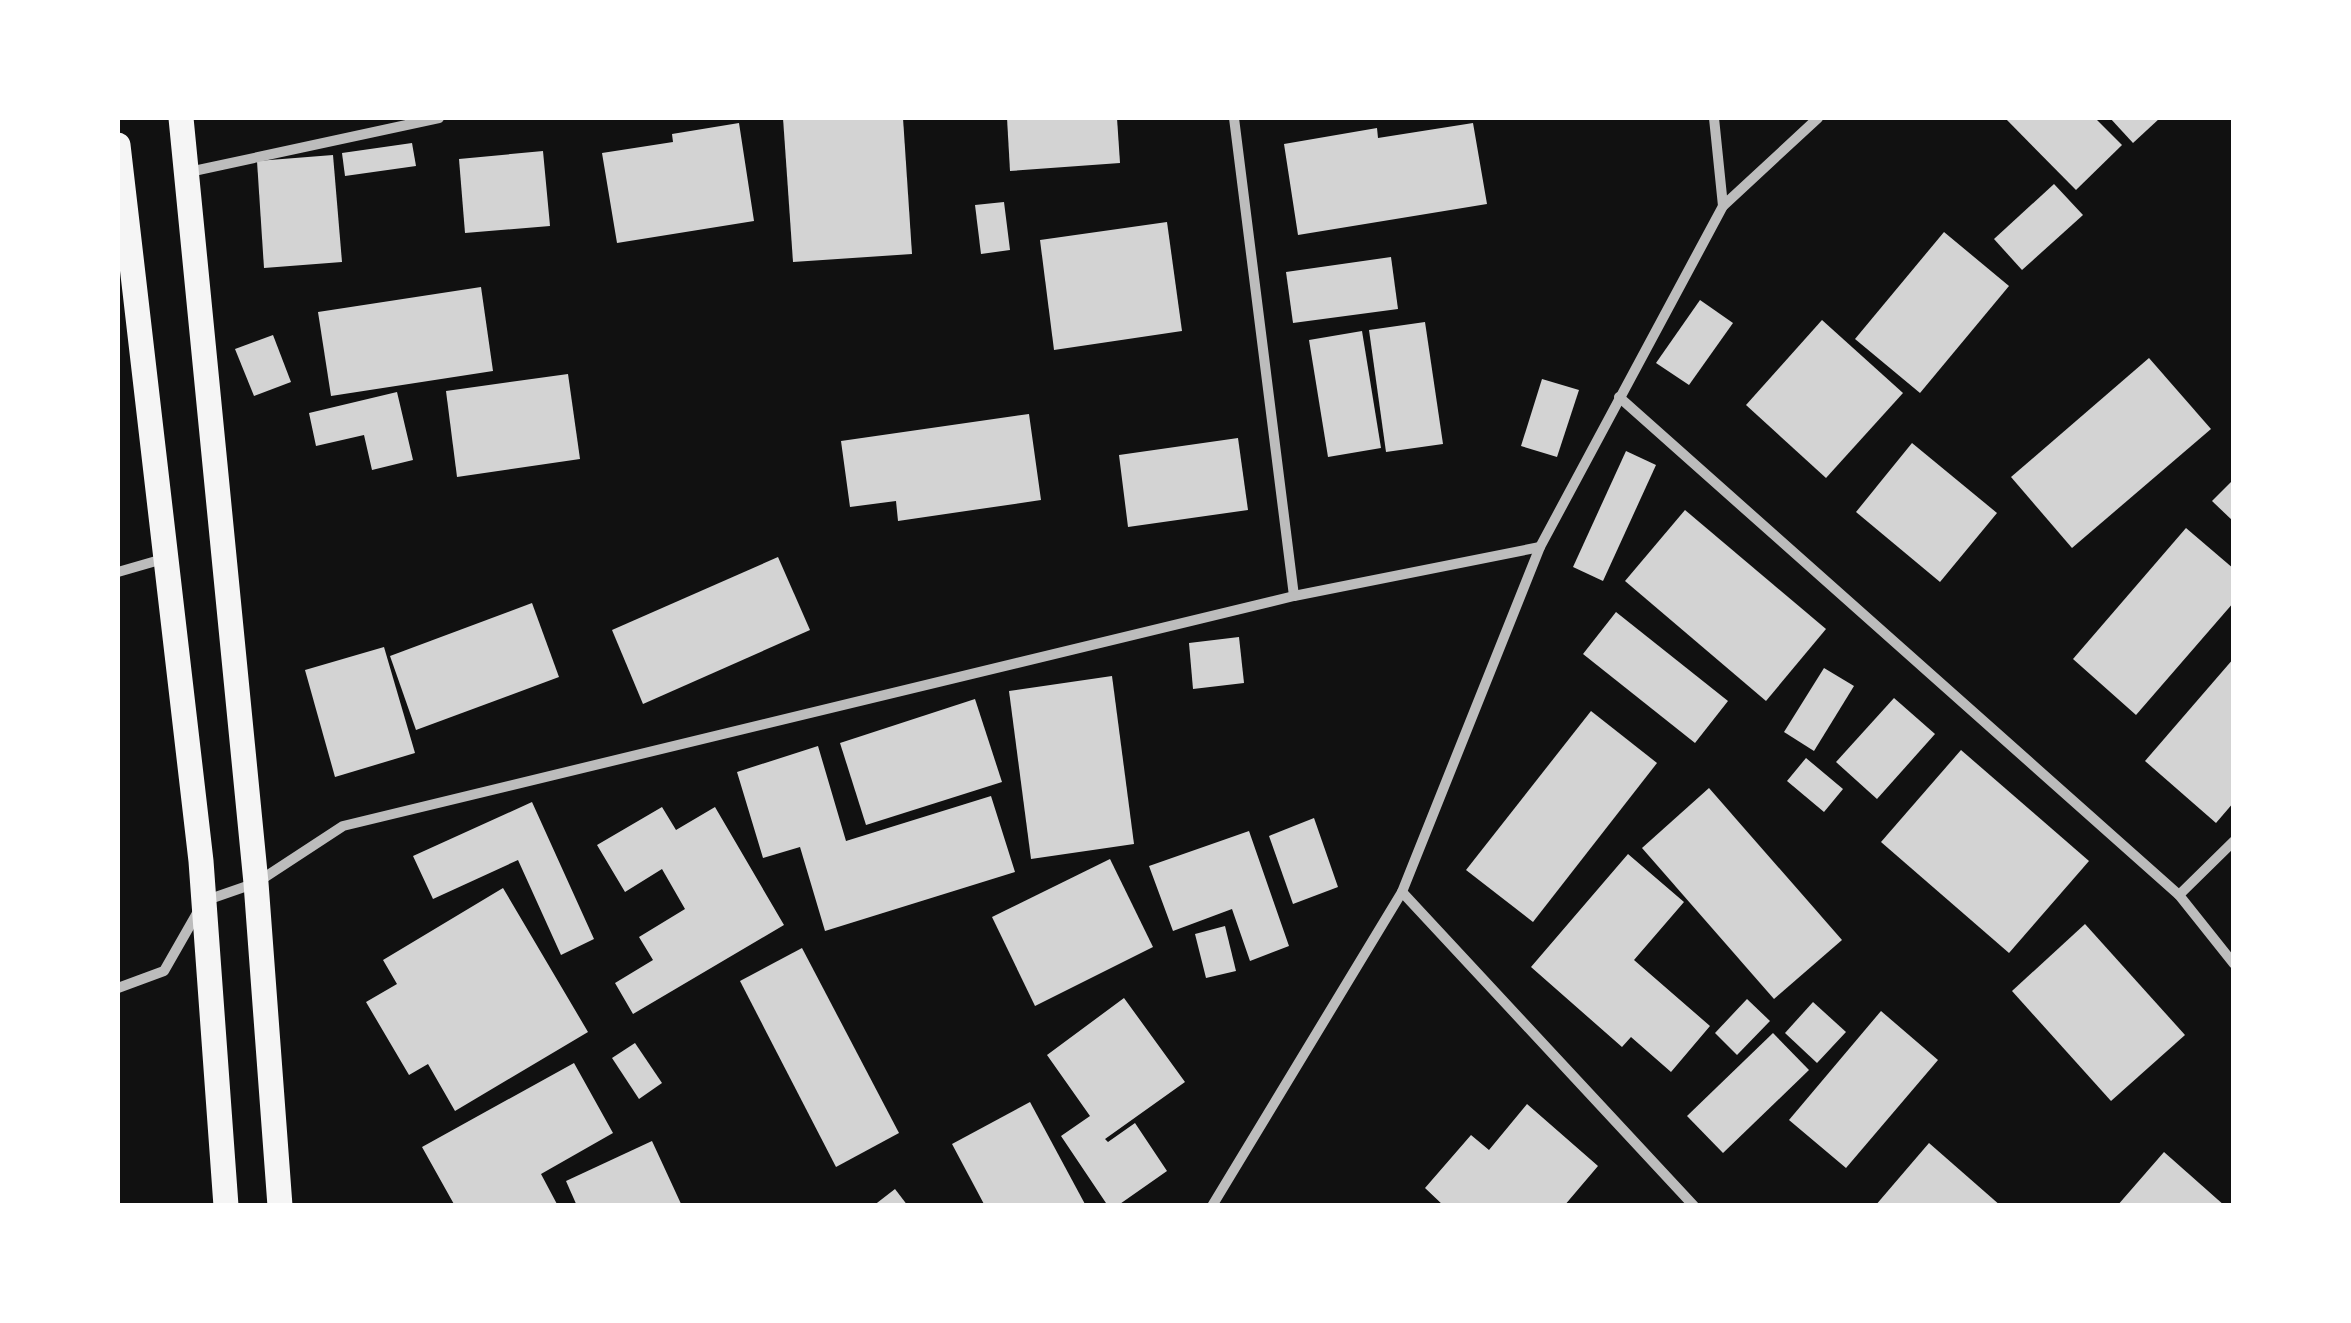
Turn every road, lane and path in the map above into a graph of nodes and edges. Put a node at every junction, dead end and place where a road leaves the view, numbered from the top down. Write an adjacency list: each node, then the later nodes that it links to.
1 (181, 118): 7 (main road)
2 (440, 118): 7 (street)
3 (1234, 118): 14 (street)
4 (1714, 118): 8 (street)
5 (1818, 118): 8 (street)
6 (118, 145): 9 (main road)
7 (188, 173): 16 (main road)
8 (1723, 206): 10 (street)
9 (121, 216): 12 (main road)
10 (1619, 397): 11 (street); 18 (street)
11 (1540, 546): 14 (street); 17 (street)
12 (164, 559): 13 (street); 19 (main road)
13 (118, 572)
14 (1294, 596): 16 (street)
15 (2234, 841): 18 (street)
16 (256, 883): 19 (street); 23 (main road)
17 (1402, 892): 24 (street); 25 (street)
18 (2179, 895): 20 (street)
19 (204, 902): 21 (street); 22 (main road)
20 (2234, 964)
21 (118, 988)
22 (226, 1206)
23 (280, 1206)
24 (1212, 1206)
25 (1694, 1206)

